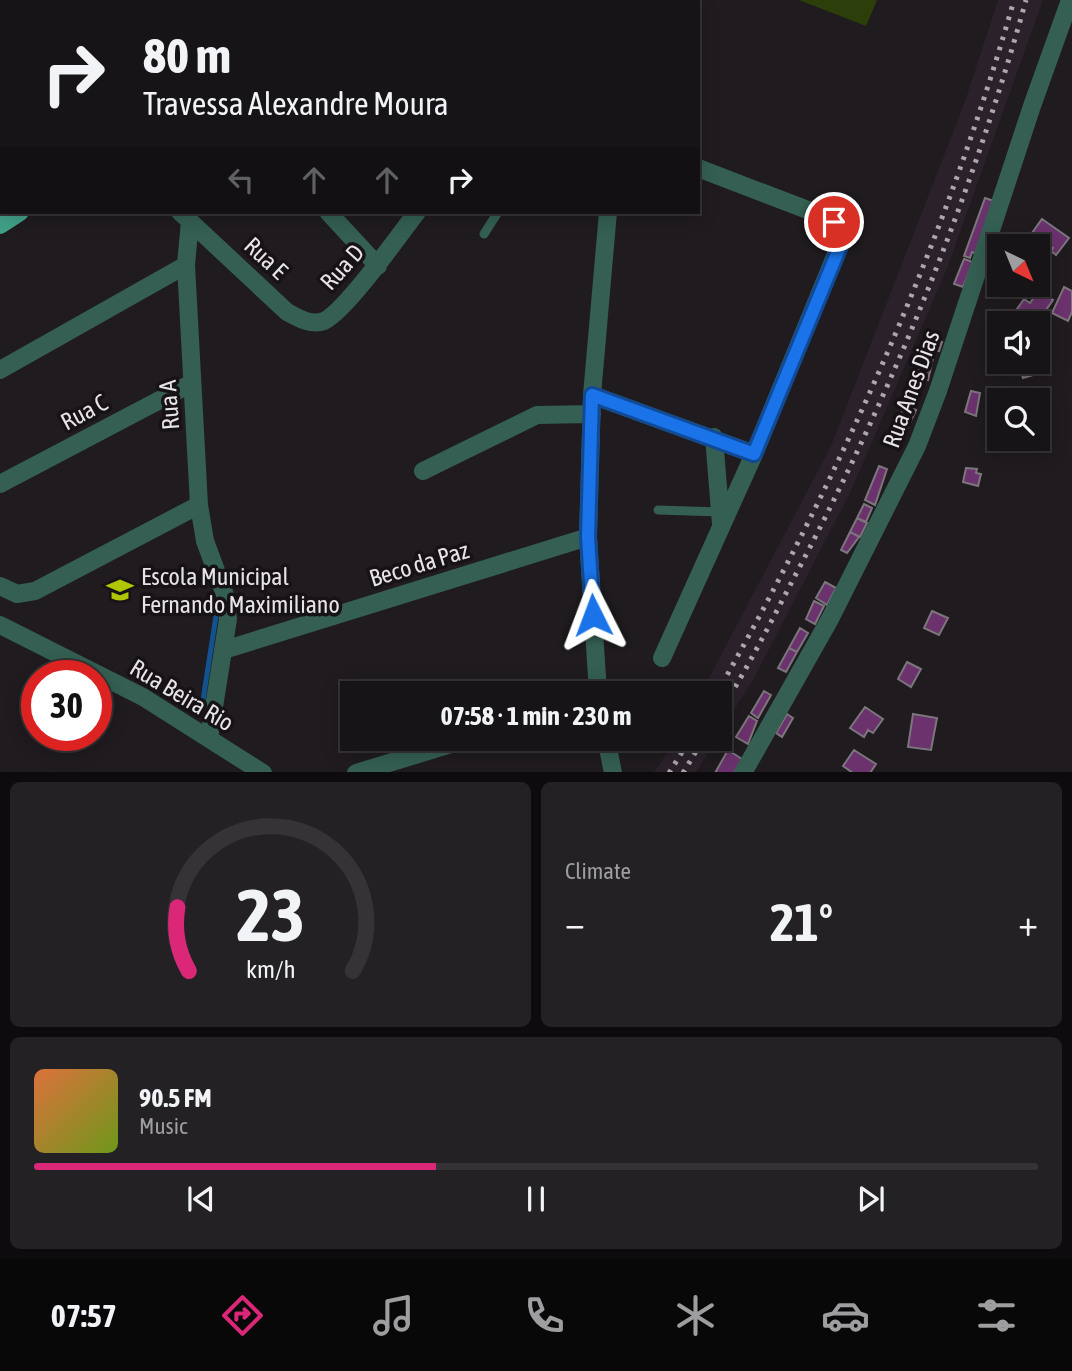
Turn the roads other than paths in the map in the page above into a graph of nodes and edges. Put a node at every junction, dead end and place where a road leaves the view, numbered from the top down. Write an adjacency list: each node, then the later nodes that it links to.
1 (1070, 0): 37 (street, Rua Anes Dias)
2 (700, 169): 19 (street)
3 (17, 214): 9 (main road)
4 (330, 214): 12 (street)
5 (416, 214): 12 (street, Rua D)
6 (497, 214): 10 (lane)
7 (608, 214): 16 (street)
8 (185, 216): 11 (street, Rua A); 13 (street, Rua E)
9 (0, 225)
10 (484, 234)
11 (186, 265): 14 (street); 15 (street, Rua A)
12 (378, 266): 13 (street, Rua D)
13 (287, 312)
14 (0, 370)
15 (191, 383): 21 (street, Rua C); 22 (street, Rua A)
16 (592, 395): 17 (street); 18 (street)
17 (592, 414): 20 (street); 25 (street)
18 (714, 437): 19 (street); 24 (street)
19 (754, 454): 24 (street)
20 (423, 471)
21 (0, 484)
22 (199, 505): 26 (street); 28 (street, Rua A)
23 (658, 510): 24 (lane)
24 (721, 519): 29 (street)
25 (588, 537): 28 (street, Beco da Paz); 30 (street)
26 (0, 586)
27 (0, 625): 31 (street, Rua Beira Rio)
28 (224, 650): 31 (street, Rua A)
29 (662, 658)
30 (597, 681)
31 (209, 738): 34 (street, Rua Beira Rio)
32 (427, 751): 35 (street)
33 (609, 751): 36 (street)
34 (263, 772)
35 (356, 772)
36 (613, 772)
37 (743, 772)

